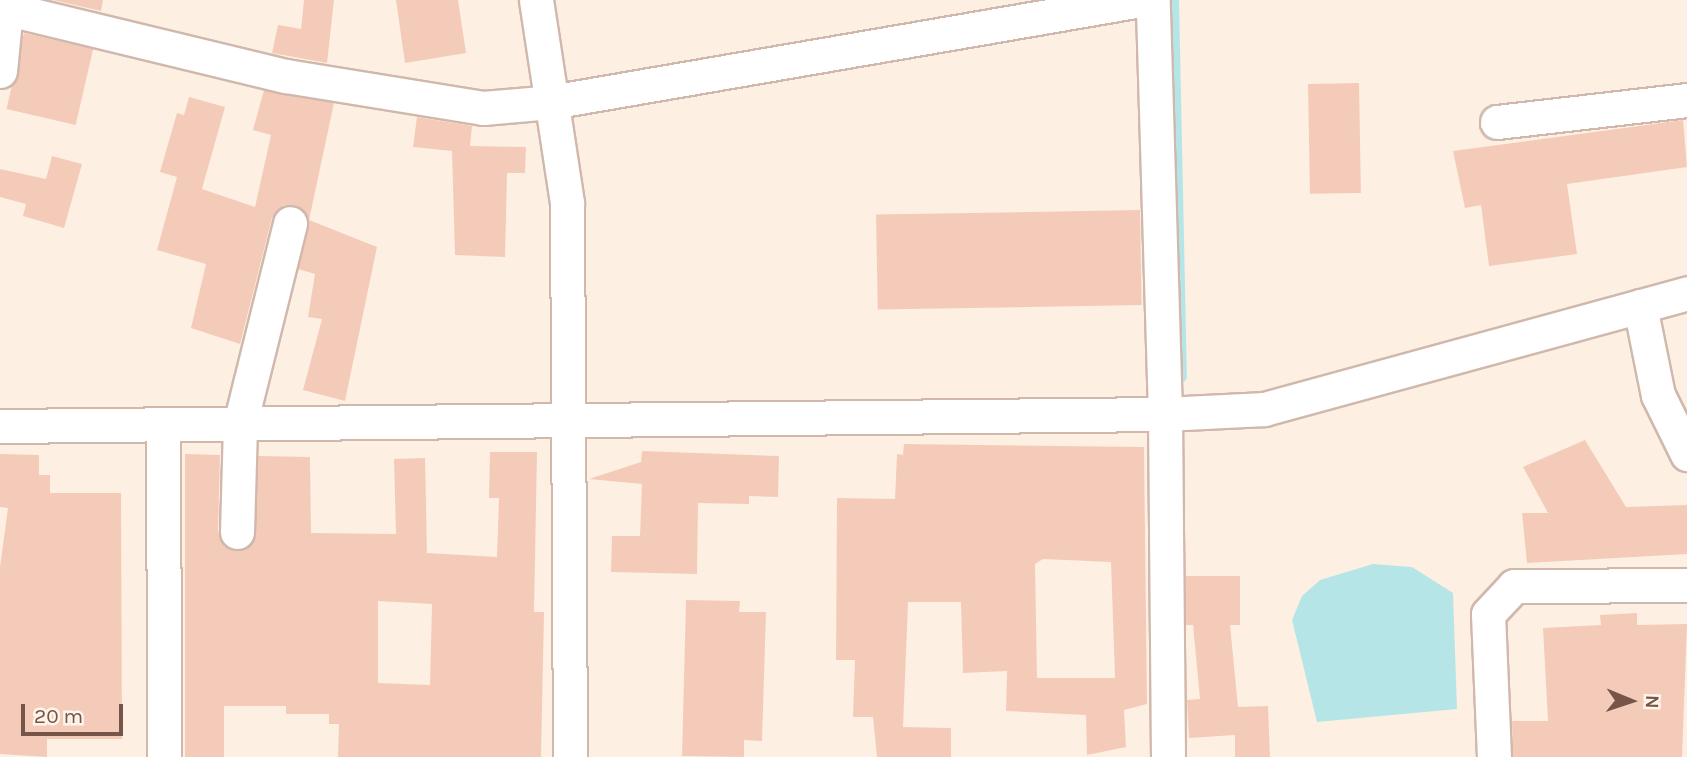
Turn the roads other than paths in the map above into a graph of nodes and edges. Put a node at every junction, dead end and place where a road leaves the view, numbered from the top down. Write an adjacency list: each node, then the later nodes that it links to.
1 (536, 0): 7 (street)
2 (1141, 0): 7 (street)
3 (1153, 0): 12 (street)
4 (4, 5): 5 (street); 7 (street)
5 (0, 71)
6 (1687, 100): 8 (street)
7 (551, 102): 13 (street)
8 (1497, 122)
9 (290, 223): 15 (street)
10 (1687, 293): 11 (street)
11 (1640, 306): 12 (street); 17 (street)
12 (1166, 414): 13 (street); 22 (street)
13 (568, 421): 15 (street); 21 (street)
14 (163, 424): 15 (street); 16 (street); 20 (street)
15 (240, 424): 18 (street)
16 (0, 426)
17 (1687, 454)
18 (237, 532)
19 (1687, 585): 23 (street)
20 (164, 757)
21 (570, 757)
22 (1168, 757)
23 (1494, 757)

